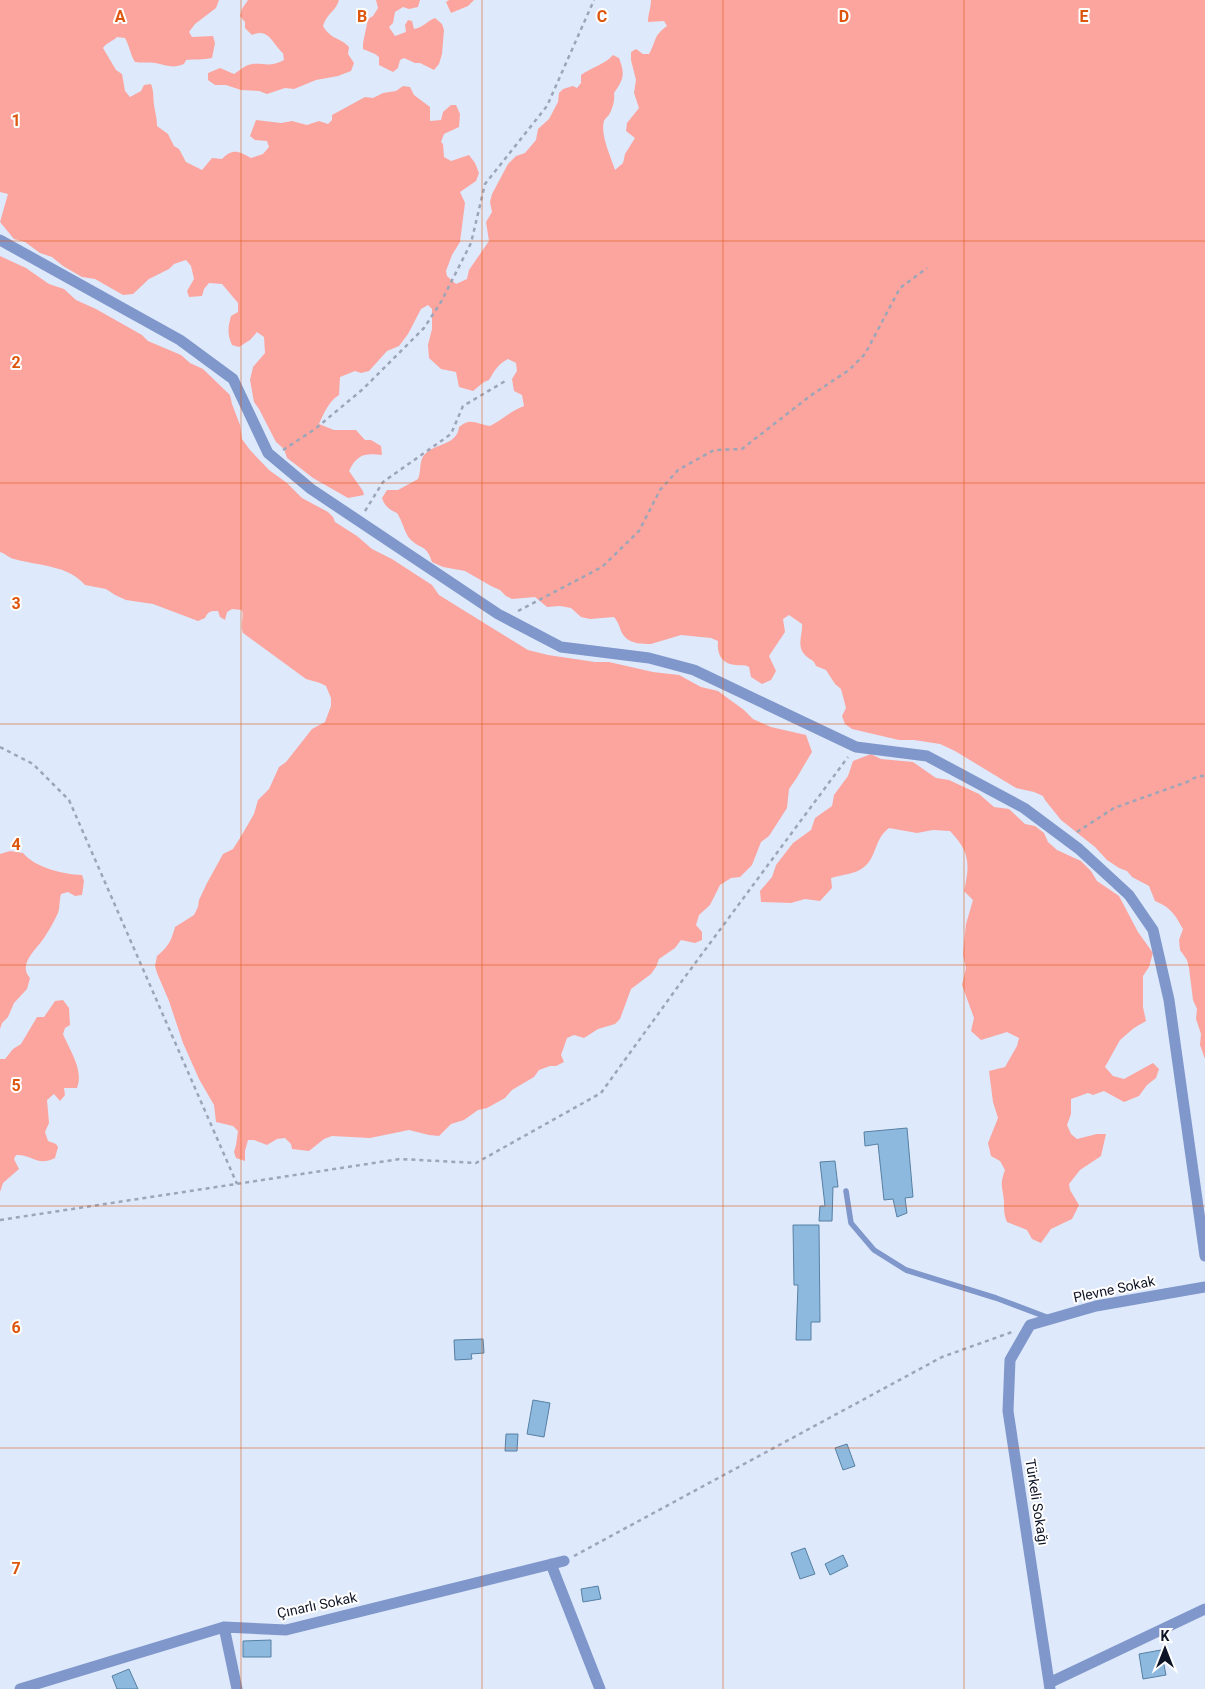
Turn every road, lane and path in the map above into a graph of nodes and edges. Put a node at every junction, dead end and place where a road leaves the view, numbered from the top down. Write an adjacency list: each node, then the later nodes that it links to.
1 (594, 0): 5 (path)
2 (0, 240): 5 (street)
3 (927, 268): 7 (path)
4 (507, 380): 6 (path)
5 (273, 456): 6 (street)
6 (358, 520): 7 (street)
7 (506, 618): 9 (street)
8 (0, 747): 12 (path)
9 (856, 747): 11 (street); 12 (path)
10 (1205, 776): 11 (path)
11 (1066, 840): 15 (street)
12 (237, 1184): 14 (path)
13 (846, 1191): 17 (lane)
14 (0, 1220)
15 (1205, 1256)
16 (1205, 1287): 17 (street, Plevne Sokak)
17 (1051, 1319): 18 (street, Plevne Sokak)
18 (1030, 1325): 19 (path); 23 (street, Türkeli Sokağı)
19 (564, 1561): 20 (street, Çınarlı Sokak)
20 (551, 1564): 22 (street, Çınarlı Sokak); 26 (street)
21 (1205, 1609): 23 (street)
22 (224, 1627): 24 (street, Çınarlı Sokak); 25 (street)
23 (1050, 1686)
24 (20, 1689)
25 (237, 1689)
26 (600, 1689)

